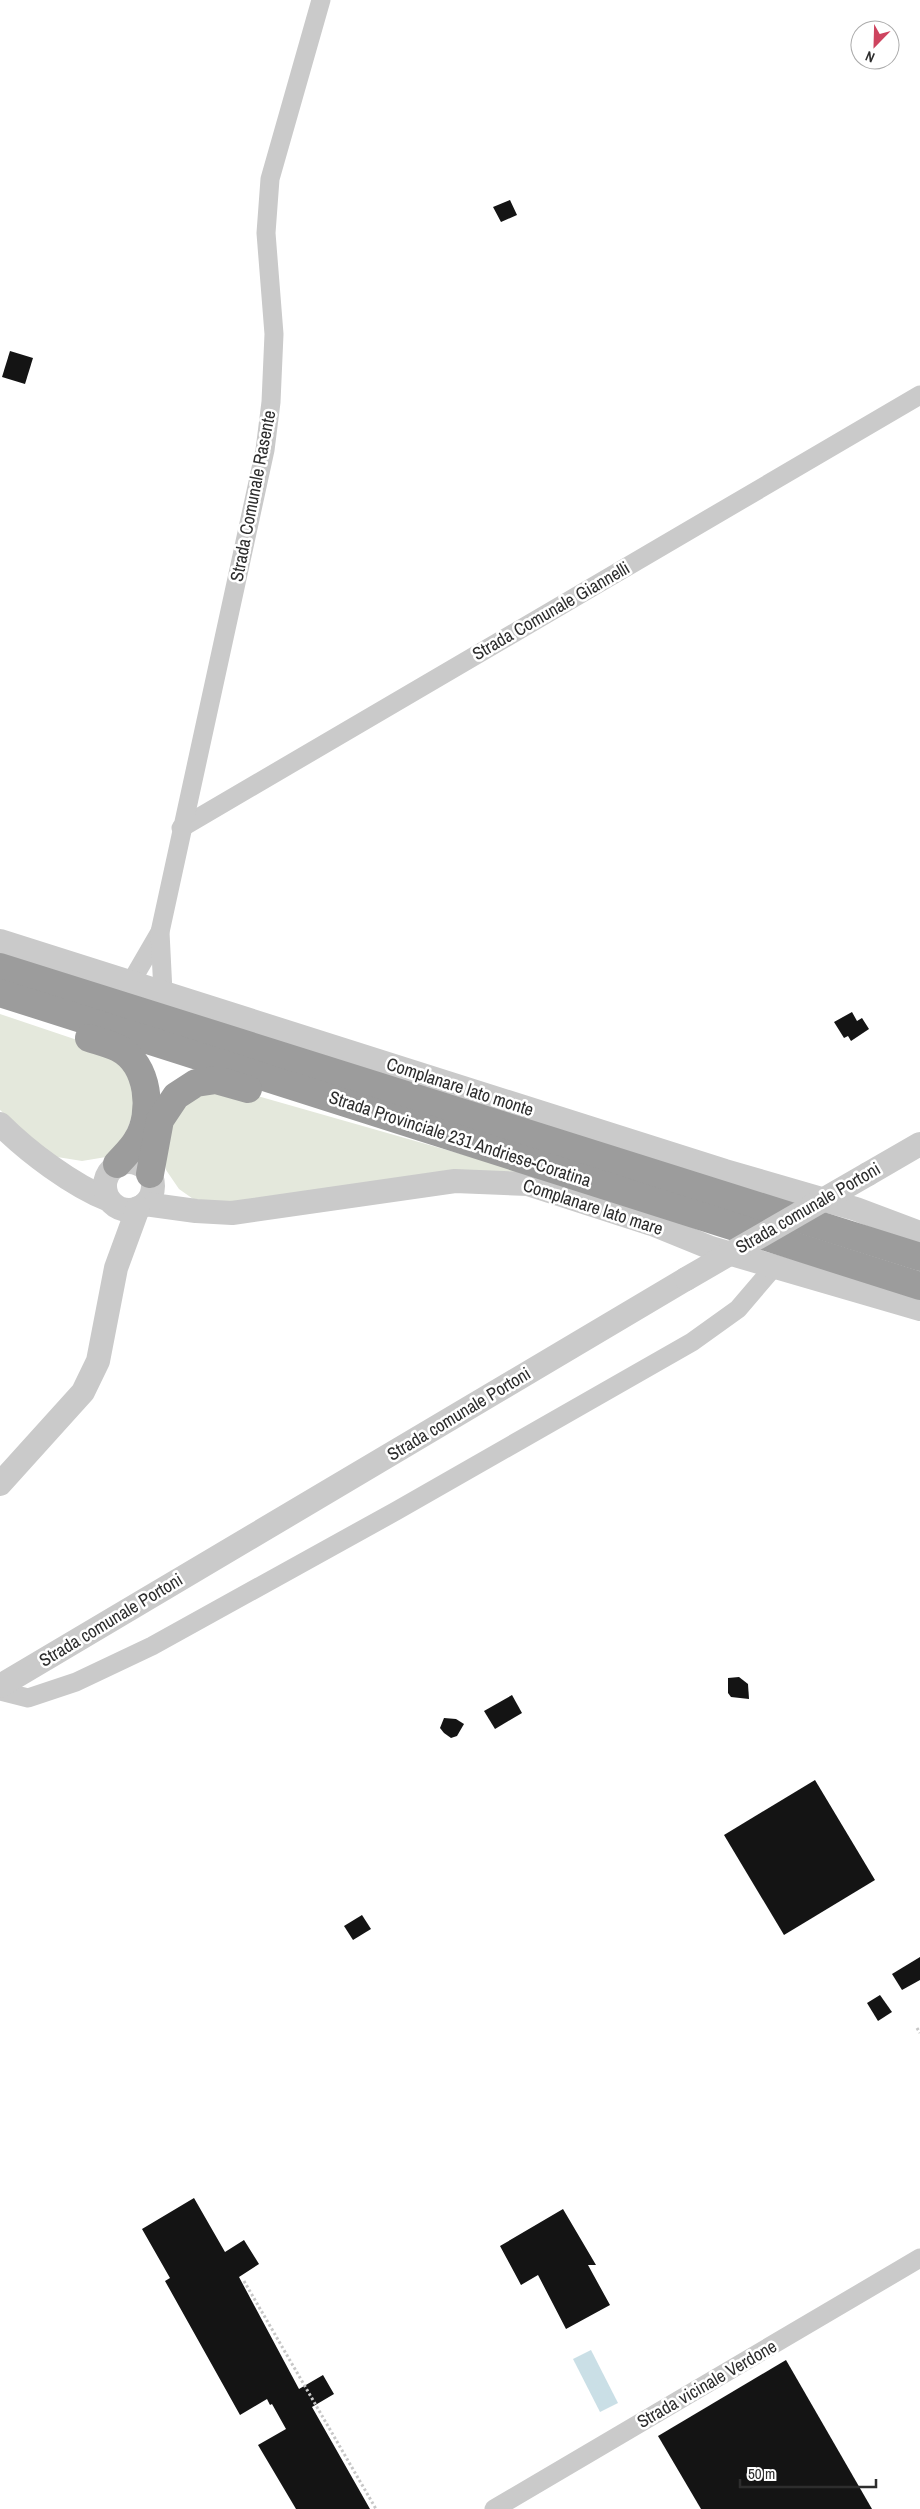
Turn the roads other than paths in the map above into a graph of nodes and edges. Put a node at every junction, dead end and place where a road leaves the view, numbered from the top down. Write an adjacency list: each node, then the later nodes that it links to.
1 (321, 0): 3 (street, Strada Comunale Rasente)
2 (920, 395): 3 (street, Strada Comunale Giannelli)
3 (181, 828): 4 (street, Strada Comunale Rasente)
4 (160, 932): 7 (street); 8 (street)
5 (0, 940): 7 (street, Complanare lato monte)
6 (0, 967): 21 (highway, Strada Provinciale 231 Andriese-Coratina)
7 (131, 982): 8 (street, Complanare lato monte)
8 (164, 992): 20 (street, Complanare lato monte)
9 (0, 993): 11 (highway, Strada Provinciale 231 Andriese-Coratina)
10 (0, 1009): 15 (highway)
11 (394, 1118): 16 (highway); 24 (highway, Strada Provinciale 231 Andriese-Coratina)
12 (0, 1124): 14 (street)
13 (920, 1144): 27 (street, Strada comunale Portoni, bridge)
14 (51, 1165): 15 (street); 17 (street)
15 (114, 1166): 16 (street); 17 (street)
16 (151, 1178): 18 (street); 19 (street)
17 (110, 1202): 18 (street); 22 (street)
18 (142, 1206): 19 (street, Complanare lato mare); 22 (street)
19 (196, 1211): 23 (street, Complanare lato mare)
20 (920, 1233)
21 (920, 1257)
22 (116, 1268): 26 (street)
23 (773, 1268): 25 (street, Complanare lato mare); 28 (street)
24 (920, 1286)
25 (920, 1309)
26 (0, 1484)
27 (0, 1686)
28 (0, 1690)
29 (920, 2258): 30 (street, Strada vicinale Verdone)
30 (494, 2509)

